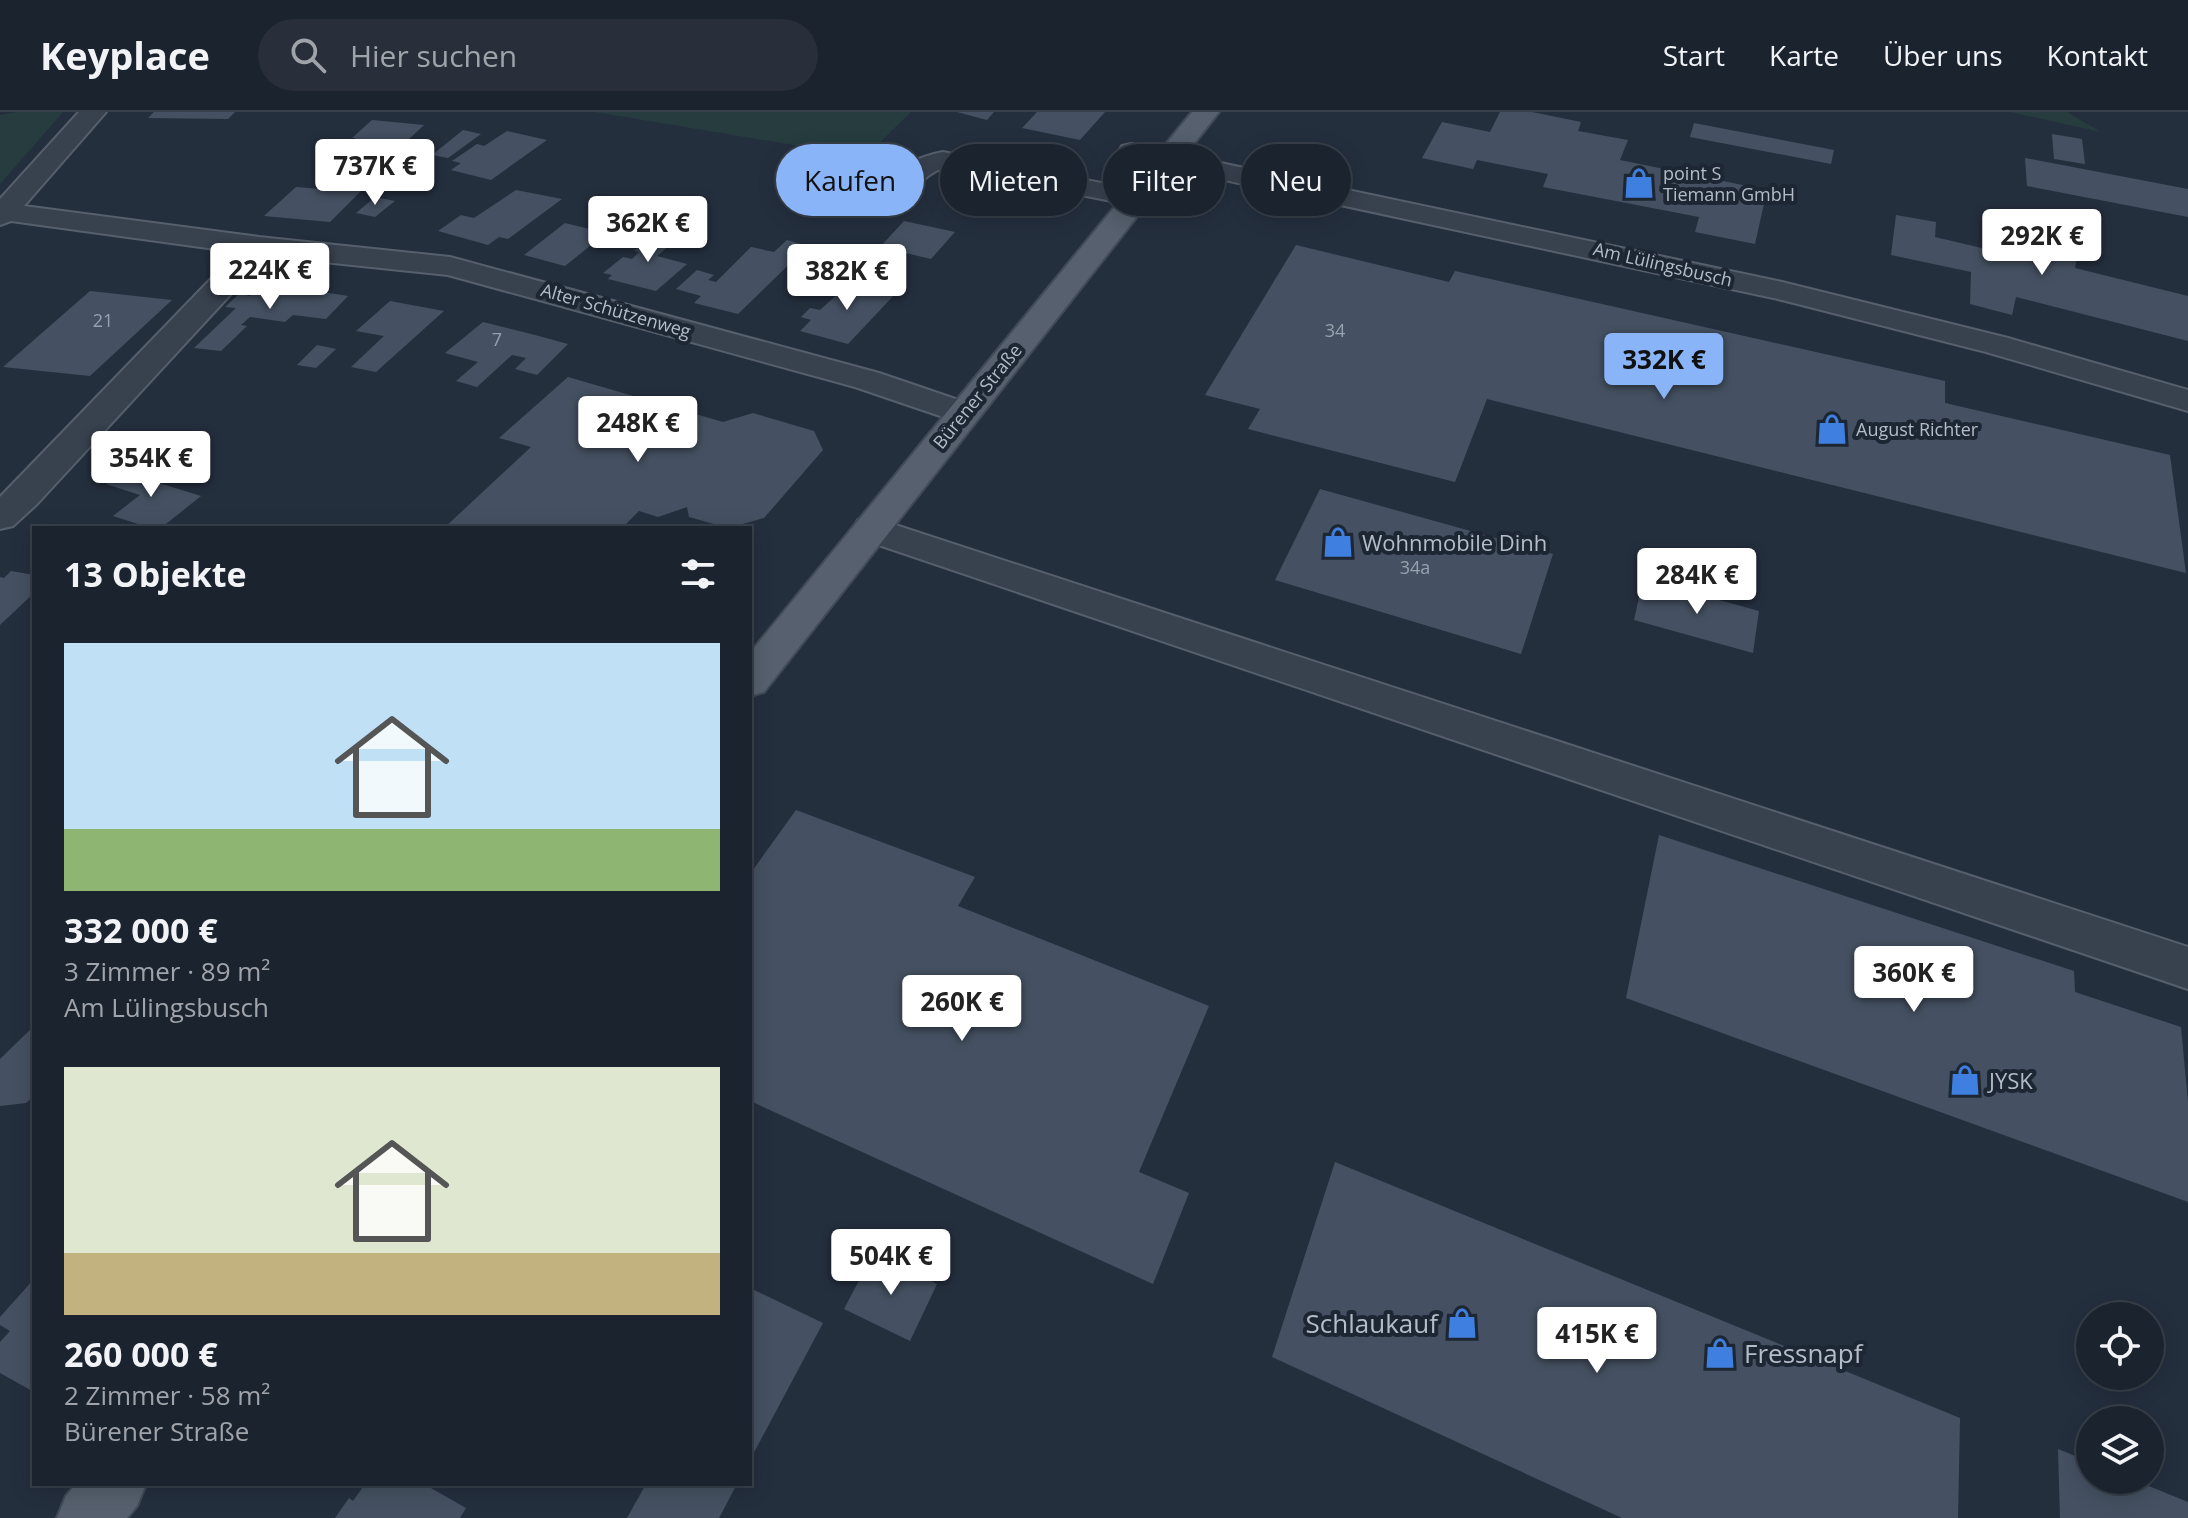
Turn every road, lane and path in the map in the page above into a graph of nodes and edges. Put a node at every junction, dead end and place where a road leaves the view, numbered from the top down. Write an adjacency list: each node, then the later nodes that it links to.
1 (93, 112): 7 (street)
2 (1206, 112): 3 (main road, Bürener Straße)
3 (1181, 144)
4 (924, 165): 6 (street)
5 (1225, 172): 10 (street, Am Lülingsbusch)
6 (1103, 191)
7 (2, 214): 9 (street, Alter Schützenweg)
8 (1123, 216): 11 (main road, Bürener Straße)
9 (259, 246): 11 (street, Alter Schützenweg); 12 (street)
10 (2188, 401)
11 (964, 413): 13 (main road, Bürener Straße)
12 (0, 517)
13 (871, 529): 14 (main road, Bürener Straße); 15 (street)
14 (752, 678)
15 (2188, 968)
16 (113, 1486): 17 (main road)
17 (88, 1518)

